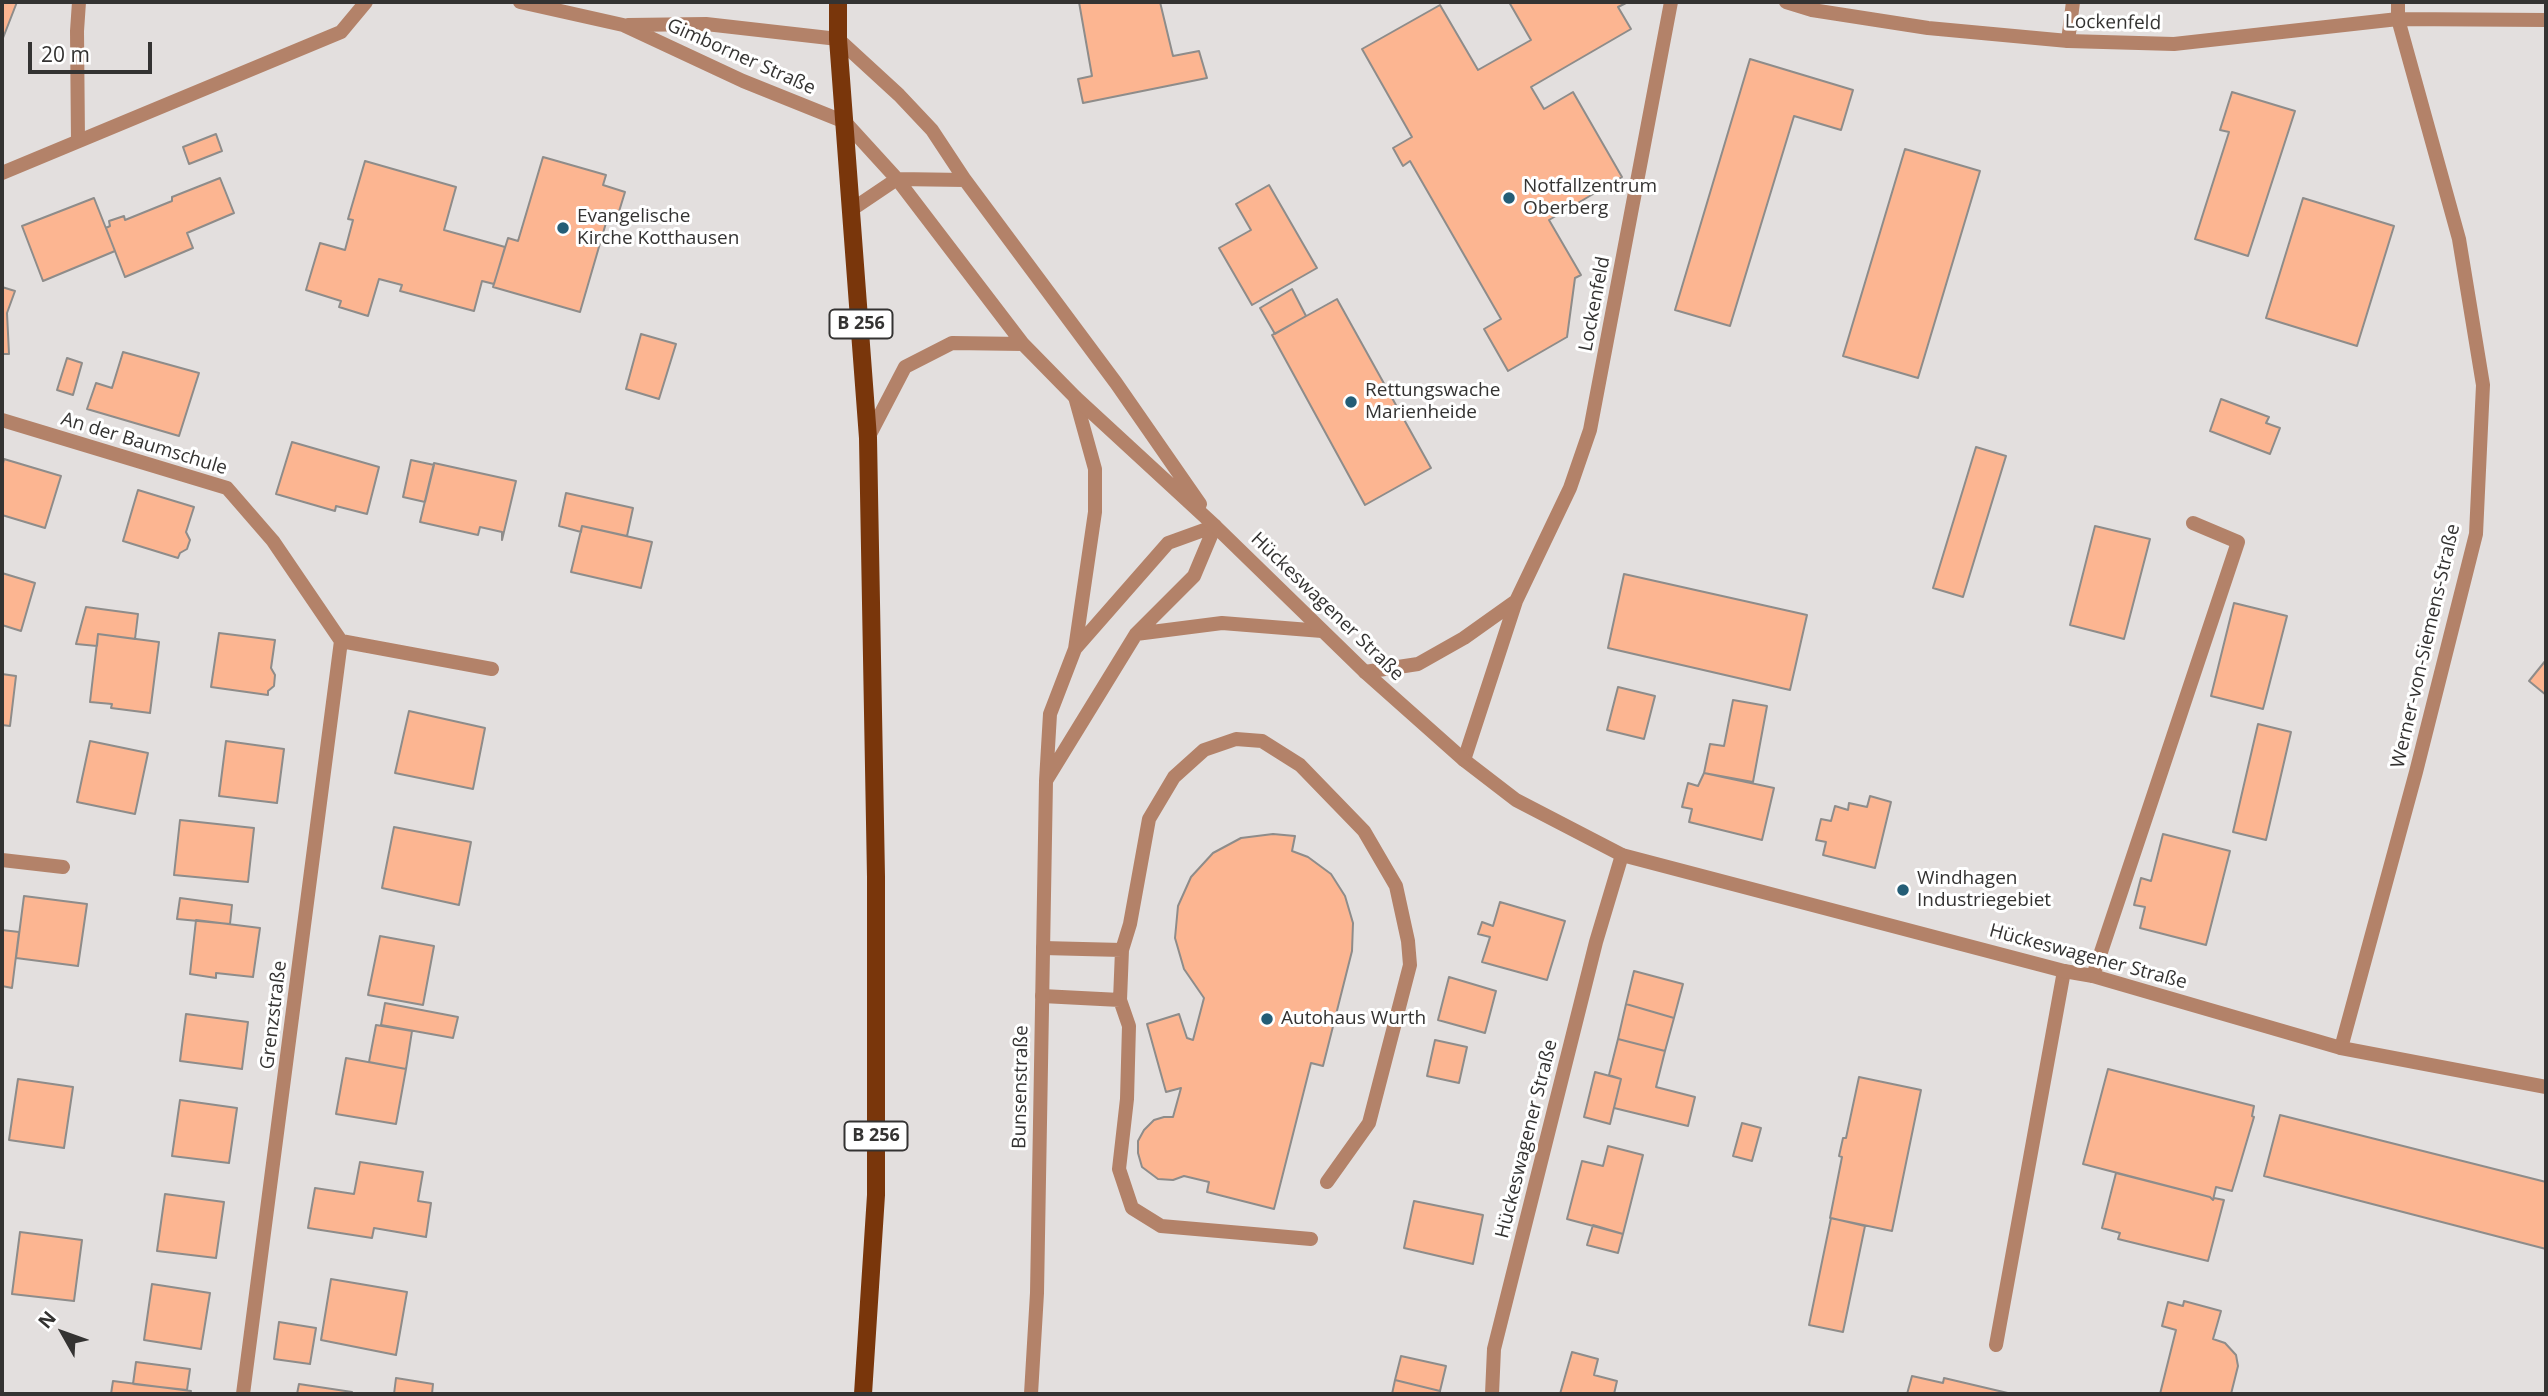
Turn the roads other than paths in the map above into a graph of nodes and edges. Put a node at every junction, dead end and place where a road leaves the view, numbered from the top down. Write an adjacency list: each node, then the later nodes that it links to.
1 (79, 2): 15 (street)
2 (366, 2): 15 (street)
3 (520, 2): 11 (street, Gimborner Straße)
4 (838, 2): 12 (main road, B 256)
5 (1671, 2): 26 (street, Lockenfeld)
6 (1786, 2): 13 (street, Lockenfeld)
7 (2073, 2): 13 (street)
8 (2398, 2): 9 (street, Werner-von-Siemens-Straße)
9 (2398, 19): 10 (street, Lockenfeld); 13 (street, Lockenfeld); 44 (street, Werner-von-Siemens-Straße)
10 (2546, 20)
11 (623, 25): 12 (street, Gimborner Straße); 14 (street, Gimborner Straße)
12 (838, 39): 14 (main road, B 256); 18 (street, Hückeswagener Straße)
13 (2068, 41)
14 (845, 122): 17 (street, Hückeswagener Straße); 19 (main road, B 256)
15 (78, 141): 16 (street)
16 (2, 173)
17 (897, 179): 18 (street); 19 (street); 20 (street, Hückeswagener Straße)
18 (965, 180): 25 (street, Hückeswagener Straße)
19 (851, 210): 23 (main road, B 256)
20 (1023, 344): 21 (street, Hückeswagener Straße); 23 (street)
21 (1075, 397): 25 (street, Hückeswagener Straße); 30 (street, Bunsenstraße)
22 (2, 420): 29 (street, An der Baumschule)
23 (868, 438): 50 (main road, B 256)
24 (2193, 523): 41 (street)
25 (1215, 526): 27 (street, Hückeswagener Straße); 28 (street); 30 (street, Bunsenstraße)
26 (1516, 601): 32 (street, Lockenfeld); 33 (street, Lockenfeld)
27 (1322, 631): 28 (street); 32 (street, Hückeswagener Straße)
28 (1136, 634): 34 (street)
29 (341, 641): 31 (street); 49 (street, Grenzstraße)
30 (1075, 649): 34 (street, Bunsenstraße)
31 (492, 670)
32 (1365, 672): 33 (street, Hückeswagener Straße)
33 (1464, 760): 35 (street, Hückeswagener Straße)
34 (1046, 780): 38 (street, Bunsenstraße)
35 (1622, 855): 40 (street, Hückeswagener Straße); 52 (street, Hückeswagener Straße)
36 (2, 860): 37 (street)
37 (63, 867)
38 (1043, 948): 39 (street); 42 (street, Bunsenstraße)
39 (1122, 950): 43 (street); 46 (street)
40 (2064, 971): 41 (street, Hückeswagener Straße); 48 (street)
41 (2093, 976): 44 (street, Hückeswagener Straße)
42 (1042, 996): 43 (street); 51 (street, Bunsenstraße)
43 (1121, 1000): 47 (street)
44 (2341, 1048): 45 (street, Hückeswagener Straße)
45 (2546, 1087)
46 (1327, 1182)
47 (1311, 1239)
48 (1996, 1345)
49 (243, 1394)
50 (863, 1394)
51 (1031, 1394)
52 (1492, 1394)

